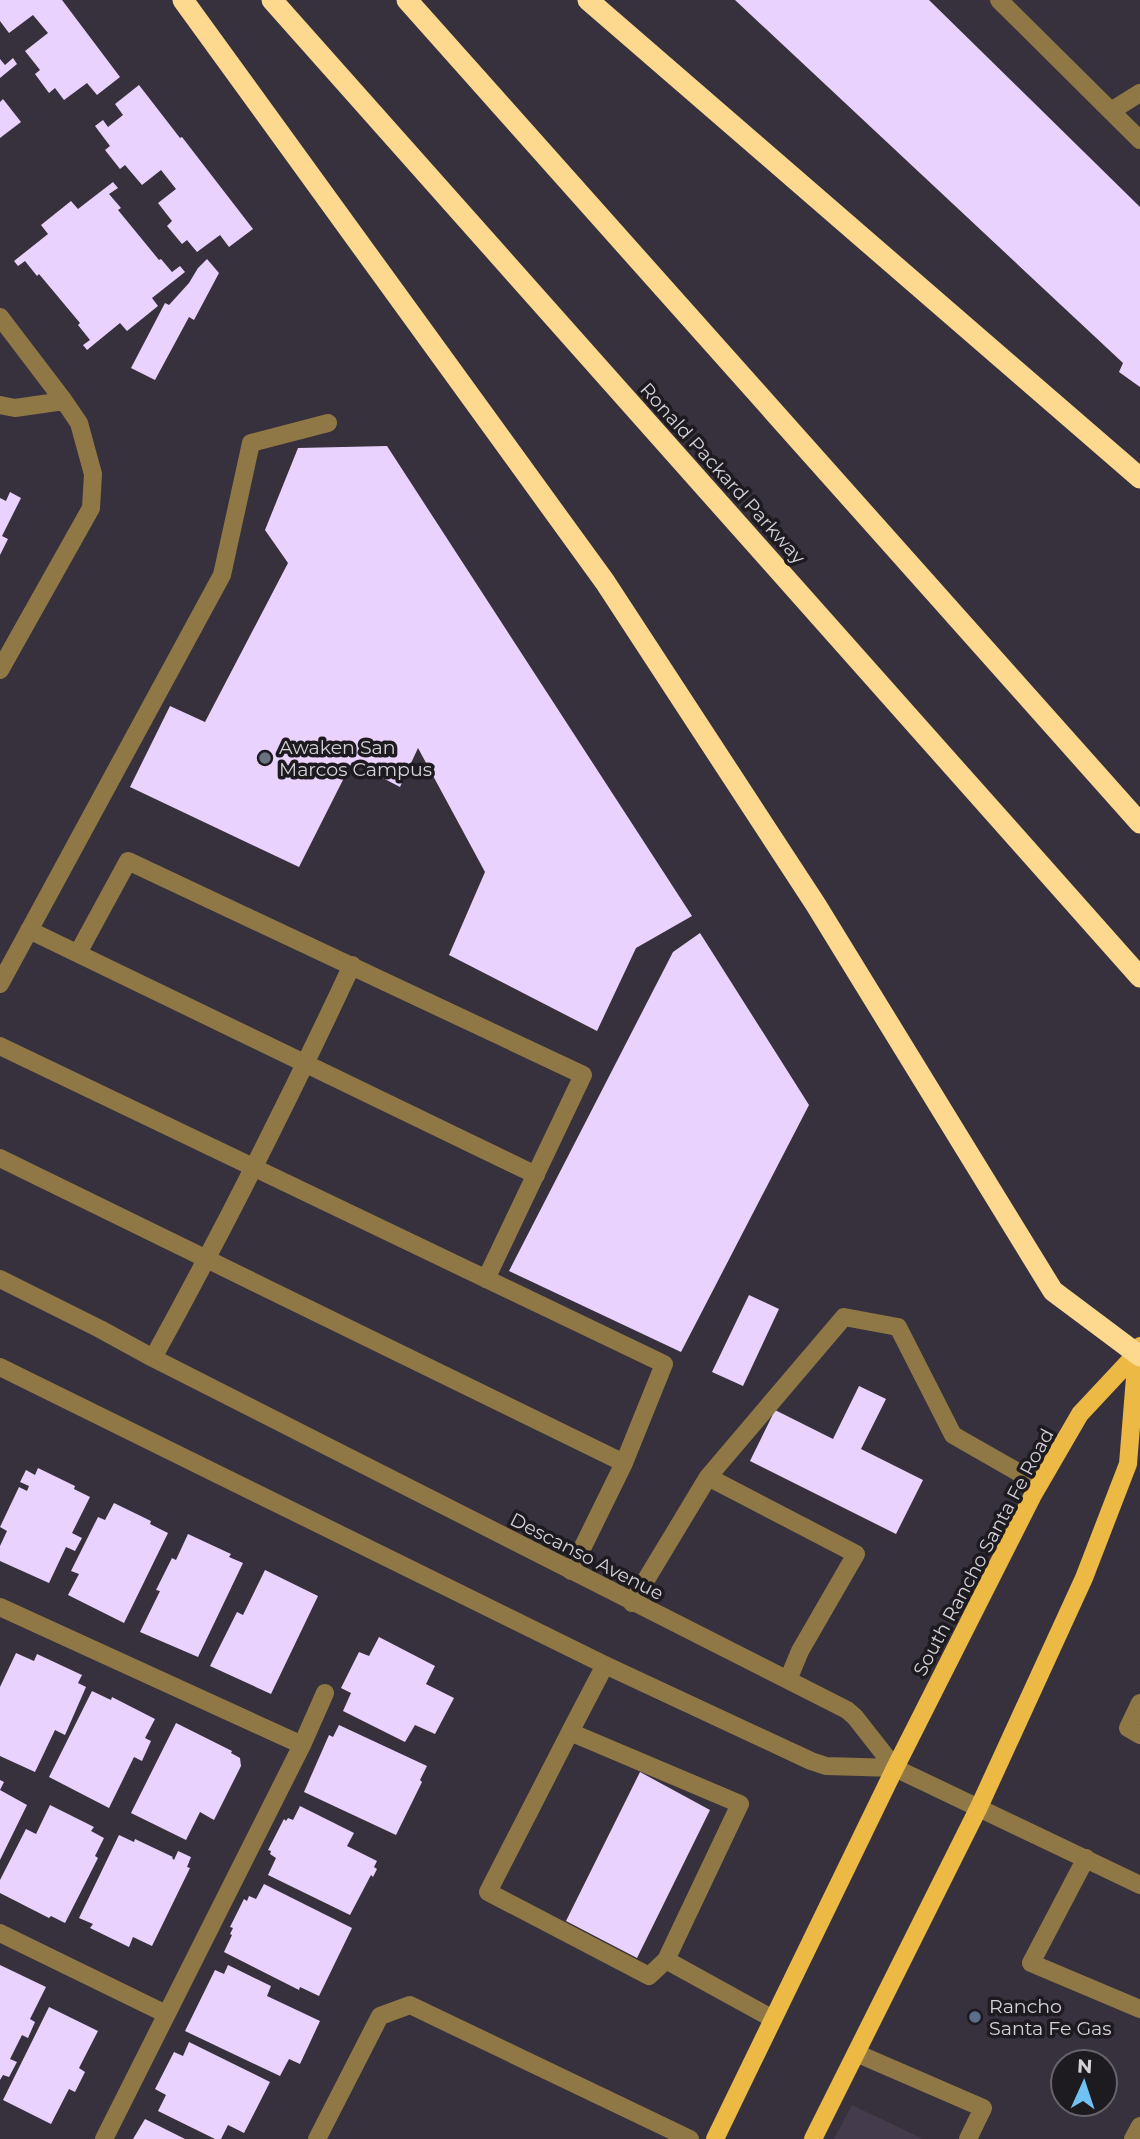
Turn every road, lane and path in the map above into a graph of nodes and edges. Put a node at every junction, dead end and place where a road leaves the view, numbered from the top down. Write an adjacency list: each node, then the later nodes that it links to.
1 (183, 0): 29 (highway)
2 (272, 0): 19 (highway, Ronald Packard Parkway)
3 (407, 0): 15 (highway)
4 (588, 0): 13 (highway)
5 (999, 0): 7 (street)
6 (1140, 93): 7 (street)
7 (1111, 111): 8 (street)
8 (1140, 140)
9 (0, 317): 10 (street)
10 (64, 401): 11 (street); 14 (street)
11 (0, 405)
12 (328, 423): 16 (street)
13 (1140, 478)
14 (0, 670)
15 (1140, 823)
16 (29, 930): 17 (street); 20 (street)
17 (78, 953): 18 (street); 22 (street)
18 (352, 965): 22 (street); 25 (street)
19 (1140, 976)
20 (0, 984)
21 (0, 1046): 24 (street)
22 (306, 1064): 24 (street); 25 (street)
23 (0, 1158): 26 (street)
24 (254, 1167): 26 (street); 28 (street)
25 (536, 1175): 28 (street)
26 (207, 1259): 30 (street); 32 (street)
27 (0, 1279): 30 (street, Descanso Avenue)
28 (486, 1279): 32 (street)
29 (1139, 1352): 34 (main road, South Rancho Santa Fe Road); 46 (main road)
30 (153, 1358): 35 (street, Descanso Avenue)
31 (0, 1367): 38 (street)
32 (624, 1463): 35 (street)
33 (708, 1477): 34 (street); 36 (street); 39 (street)
34 (1039, 1484): 45 (main road, South Rancho Santa Fe Road)
35 (571, 1571): 36 (street, Descanso Avenue)
36 (632, 1603): 39 (street, Descanso Avenue)
37 (0, 1607): 44 (street)
38 (605, 1665): 43 (street); 45 (street)
39 (788, 1680): 45 (street, Descanso Avenue)
40 (325, 1693): 44 (street)
41 (1140, 1703): 42 (street)
42 (1134, 1731)
43 (570, 1732): 50 (street); 50 (street)
44 (302, 1745): 52 (street)
45 (895, 1768): 46 (street, Descanso Avenue); 53 (main road, South Rancho Santa Fe Road)
46 (979, 1807): 47 (street, Descanso Avenue); 54 (main road)
47 (1086, 1858): 48 (street, Descanso Avenue); 51 (street)
48 (1140, 1885)
49 (0, 1933): 52 (street)
50 (666, 1960): 53 (street)
51 (1140, 2009)
52 (166, 2014): 56 (street)
53 (773, 2019): 59 (main road, South Rancho Santa Fe Road)
54 (856, 2053): 60 (main road); 61 (street)
55 (1140, 2126): 62 (street)
56 (104, 2139)
57 (317, 2139): 58 (street)
58 (690, 2139)
59 (715, 2139)
60 (813, 2139)
61 (968, 2139)
62 (1133, 2139)

